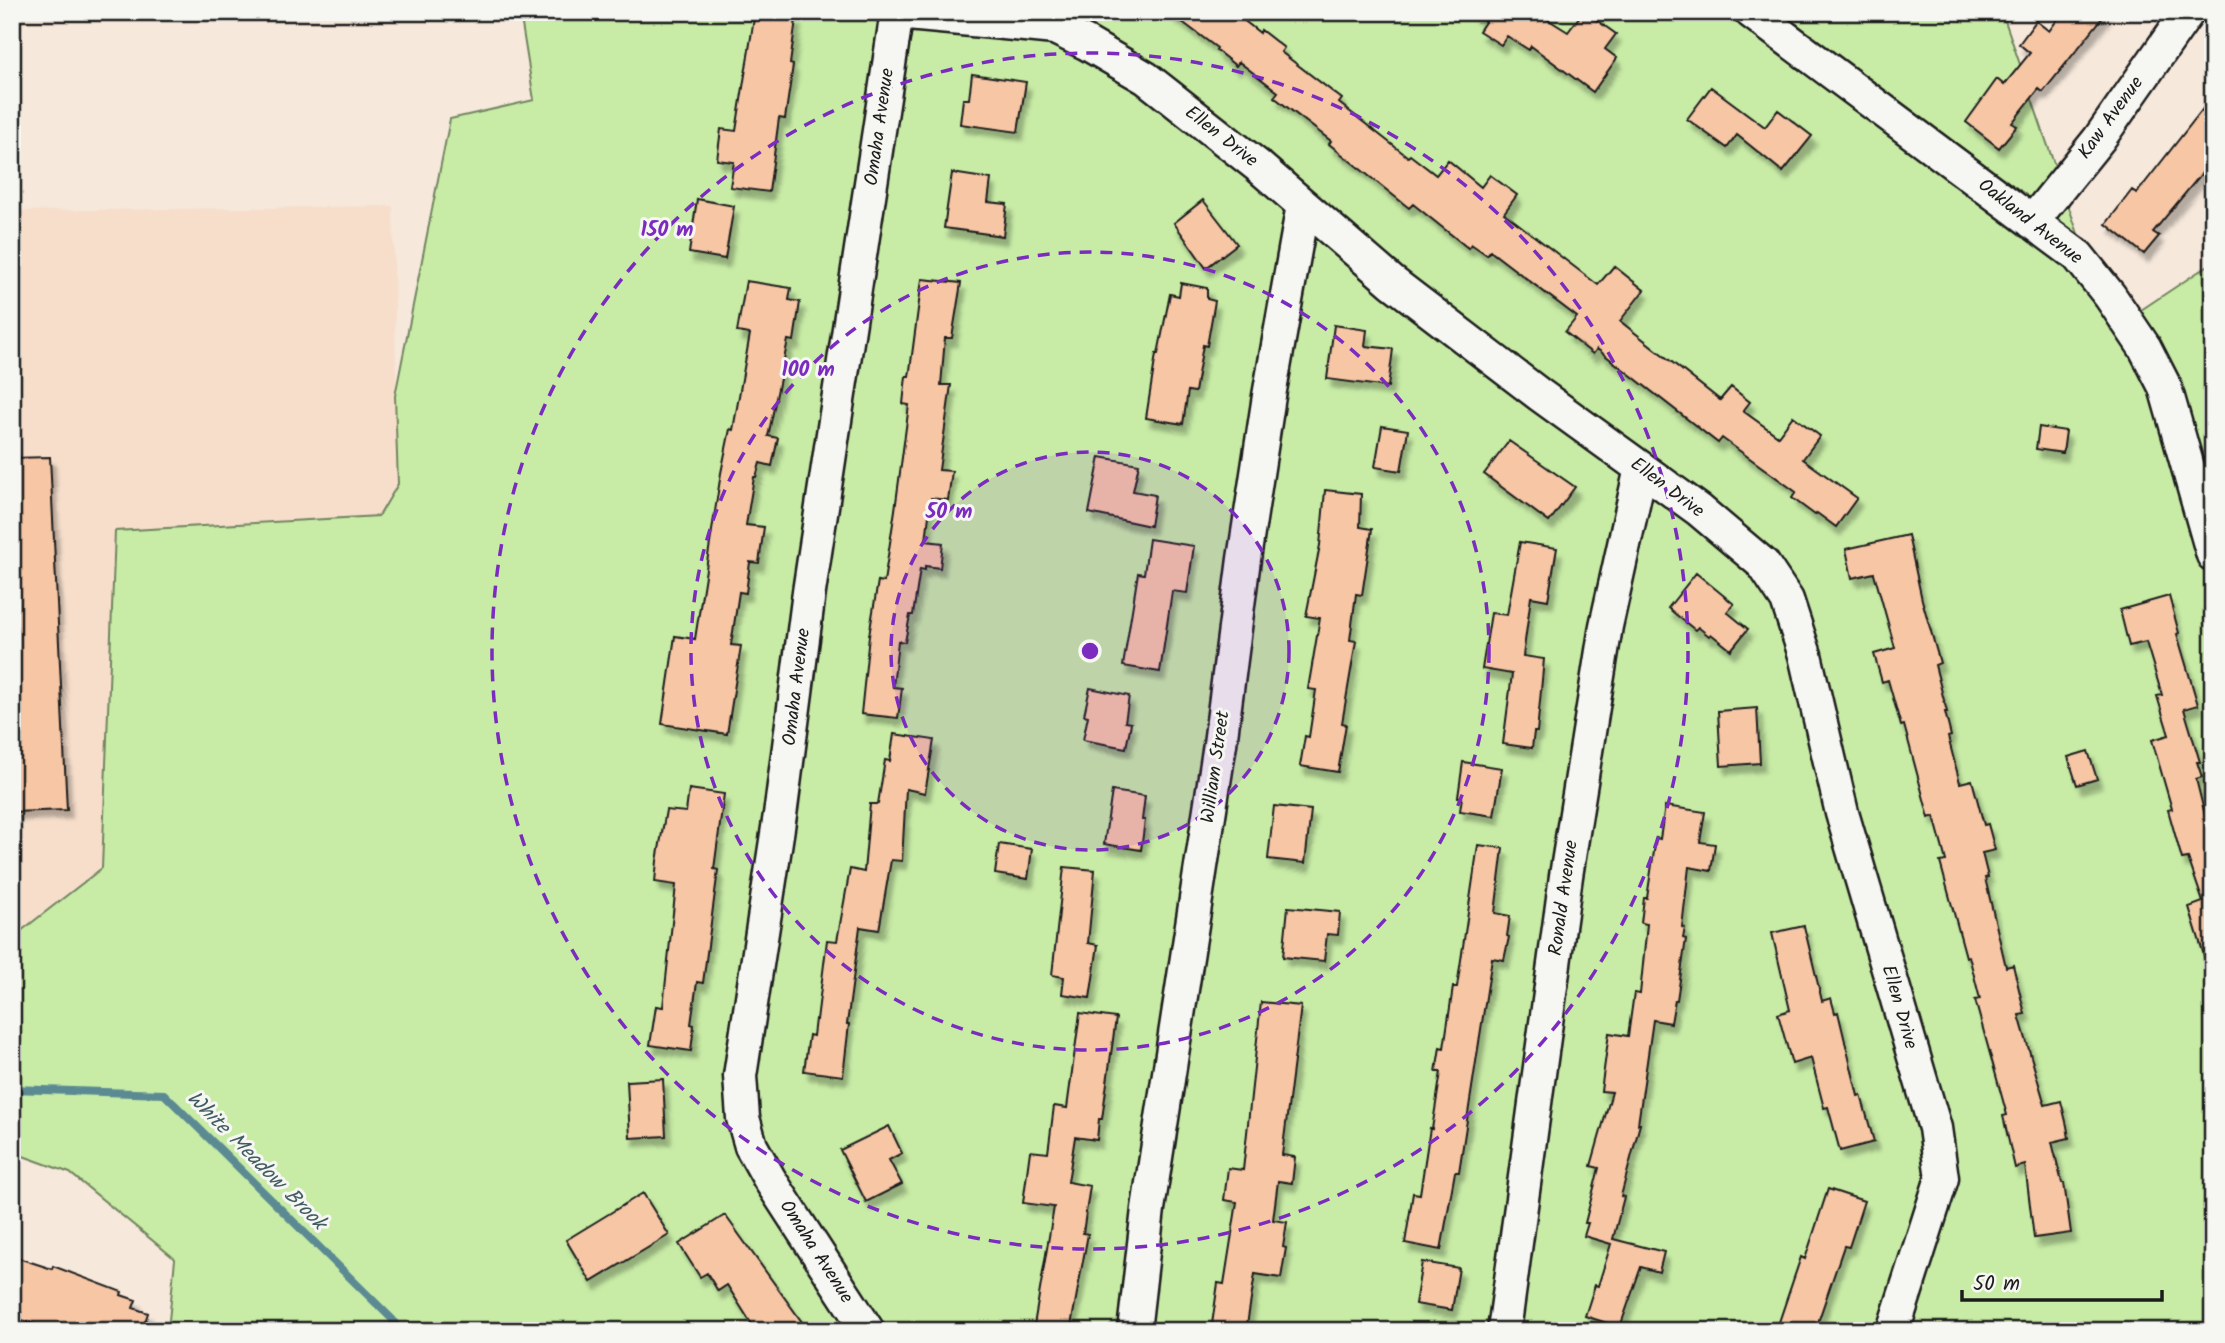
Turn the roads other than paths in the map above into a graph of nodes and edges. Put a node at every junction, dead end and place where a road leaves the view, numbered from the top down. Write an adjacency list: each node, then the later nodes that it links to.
1 (1751, 12): 5 (street, Oakland Avenue)
2 (2188, 12): 5 (street, Kaw Avenue)
3 (897, 13): 4 (street, Ellen Drive); 8 (street, Omaha Avenue)
4 (1303, 205): 6 (street, Ellen Drive); 9 (street, William Street)
5 (2032, 222): 7 (street, Oakland Avenue)
6 (1641, 468): 10 (street, Ronald Avenue); 11 (street, Ellen Drive)
7 (2213, 555)
8 (868, 1331)
9 (1134, 1331)
10 (1504, 1331)
11 (1893, 1331)

